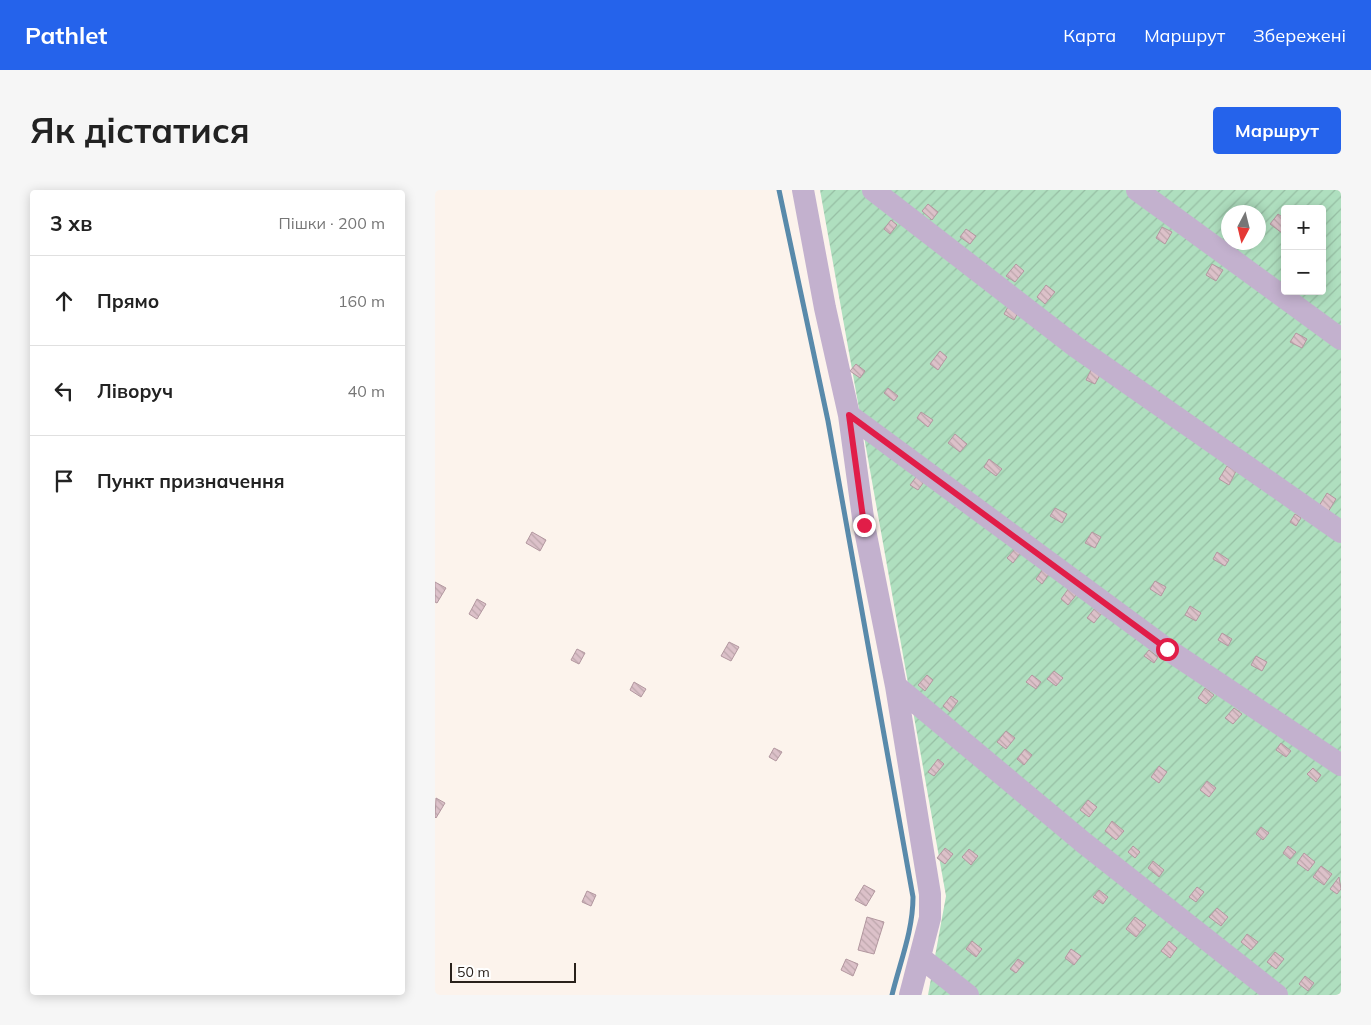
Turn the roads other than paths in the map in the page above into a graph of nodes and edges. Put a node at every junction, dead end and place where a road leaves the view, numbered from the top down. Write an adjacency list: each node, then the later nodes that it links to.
1 (803, 190): 5 (street)
2 (873, 190): 6 (street)
3 (1137, 190): 4 (street)
4 (1341, 339)
5 (849, 415): 7 (street); 8 (street)
6 (1341, 532)
7 (896, 686): 9 (street); 12 (street)
8 (1341, 765)
9 (920, 957): 10 (street); 11 (street)
10 (910, 995)
11 (968, 995)
12 (1277, 995)

